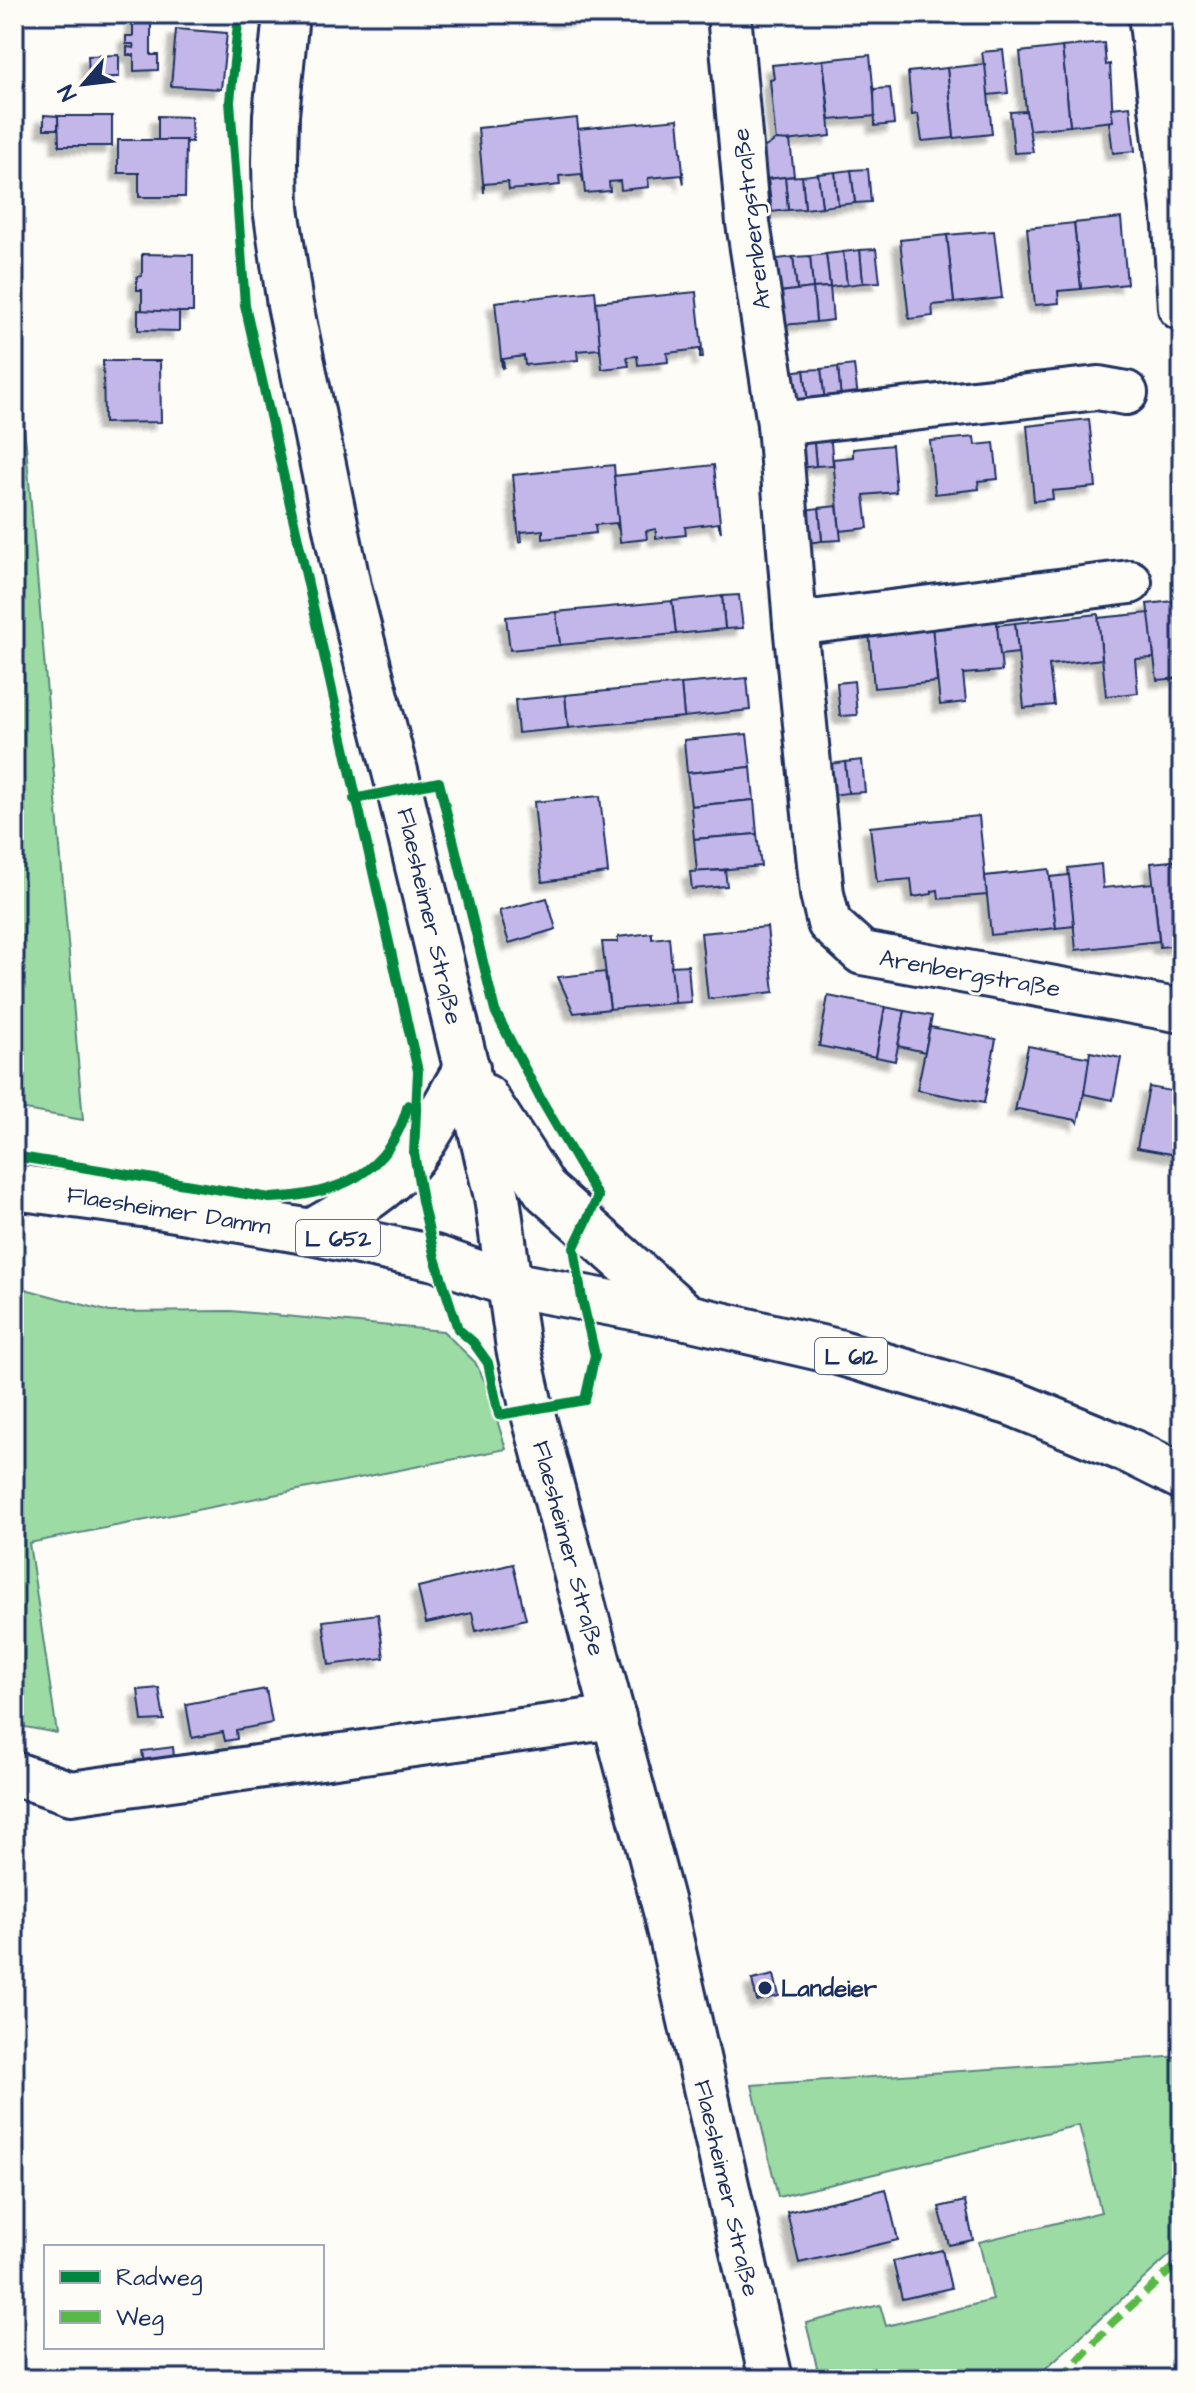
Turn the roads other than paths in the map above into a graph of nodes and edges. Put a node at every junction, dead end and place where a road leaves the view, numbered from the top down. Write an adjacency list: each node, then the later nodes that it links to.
1 (286, 14): 10 (main road, Flaesheimer Straße)
2 (729, 14): 6 (street, Arenbergstraße)
3 (1150, 14): 4 (street)
4 (1180, 308)
5 (1126, 393): 6 (street)
6 (779, 424): 8 (street, Arenbergstraße)
7 (1130, 582): 8 (street)
8 (795, 624): 9 (street, Arenbergstraße)
9 (1182, 1011)
10 (467, 1068): 12 (main road); 13 (main road, Flaesheimer Straße); 14 (main road)
11 (14, 1187): 12 (main road, Flaesheimer Damm / L 652)
12 (311, 1232): 13 (main road, Flaesheimer Damm / L 652)
13 (509, 1284): 14 (main road, L 612); 16 (street, Flaesheimer Straße)
14 (687, 1317): 15 (main road, L 612)
15 (1182, 1477)
16 (614, 1717): 17 (street); 18 (street, Flaesheimer Straße)
17 (16, 1774)
18 (771, 2379)

